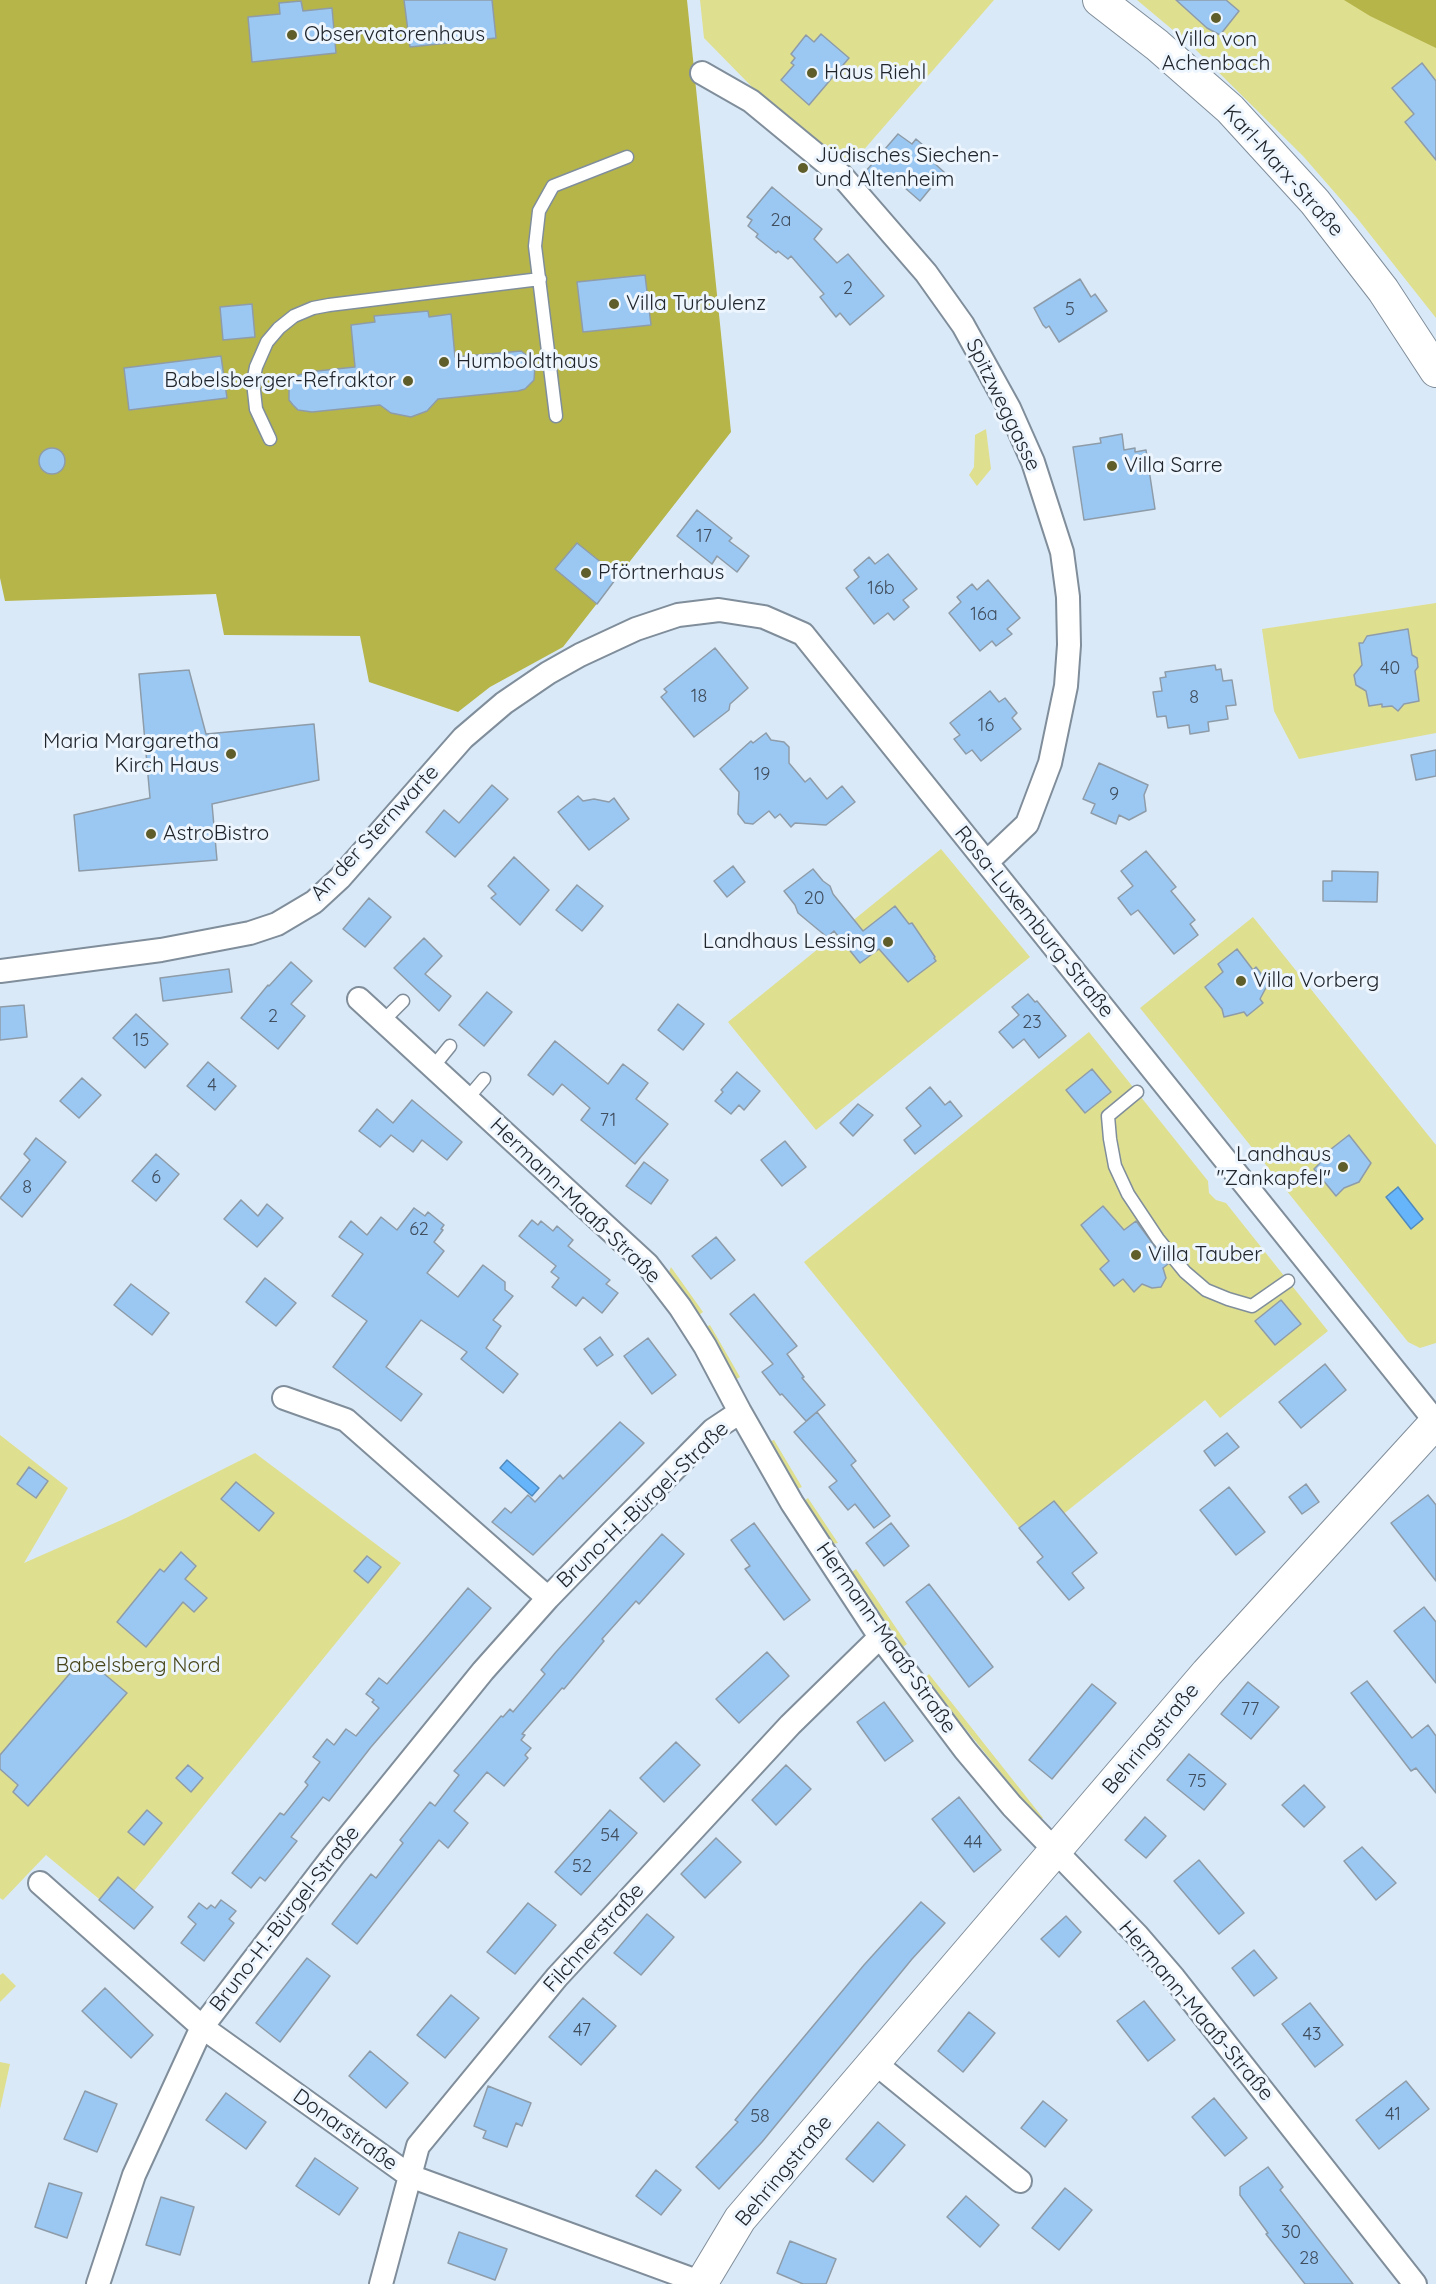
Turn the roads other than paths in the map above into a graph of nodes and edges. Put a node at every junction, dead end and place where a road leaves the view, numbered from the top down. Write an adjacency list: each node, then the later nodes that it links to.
1 (1099, 0): 5 (street, Karl-Marx-Straße)
2 (702, 73): 9 (street, Spitzweggasse)
3 (627, 157): 4 (lane)
4 (540, 279): 6 (lane); 7 (lane)
5 (1436, 371)
6 (556, 416)
7 (270, 439)
8 (548, 673): 9 (street, Rosa-Luxemburg-Straße); 10 (street, An der Sternwarte)
9 (987, 862): 22 (street, Rosa-Luxemburg-Straße)
10 (0, 971)
11 (359, 999): 13 (street, Hermann-Maaß-Straße)
12 (402, 1001): 13 (lane)
13 (383, 1021): 15 (street, Hermann-Maaß-Straße)
14 (450, 1046): 15 (lane)
15 (433, 1067): 18 (street, Hermann-Maaß-Straße)
16 (484, 1078): 18 (lane)
17 (1137, 1092): 19 (lane)
18 (467, 1099): 21 (street, Hermann-Maaß-Straße)
19 (1288, 1281)
20 (284, 1398): 23 (street, Bruno-H.-Bürgel-Straße)
21 (740, 1412): 23 (street, Bruno-H.-Bürgel-Straße); 24 (street, Hermann-Maaß-Straße)
22 (1436, 1422): 25 (street, Behringstraße)
23 (548, 1598): 27 (street, Bruno-H.-Bürgel-Straße)
24 (880, 1637): 25 (street, Hermann-Maaß-Straße); 29 (street, Filchnerstraße)
25 (1055, 1852): 28 (street, Behringstraße); 34 (street, Hermann-Maaß-Straße)
26 (40, 1883): 27 (street, Donarstraße)
27 (202, 2027): 29 (street, Donarstraße); 31 (street, Bruno-H.-Bürgel-Straße)
28 (875, 2063): 30 (street); 33 (street, Behringstraße)
29 (410, 2176): 32 (street, Filchnerstraße); 33 (street, Donarstraße)
30 (1020, 2181)
31 (98, 2284)
32 (381, 2284)
33 (702, 2284)
34 (1415, 2284)

